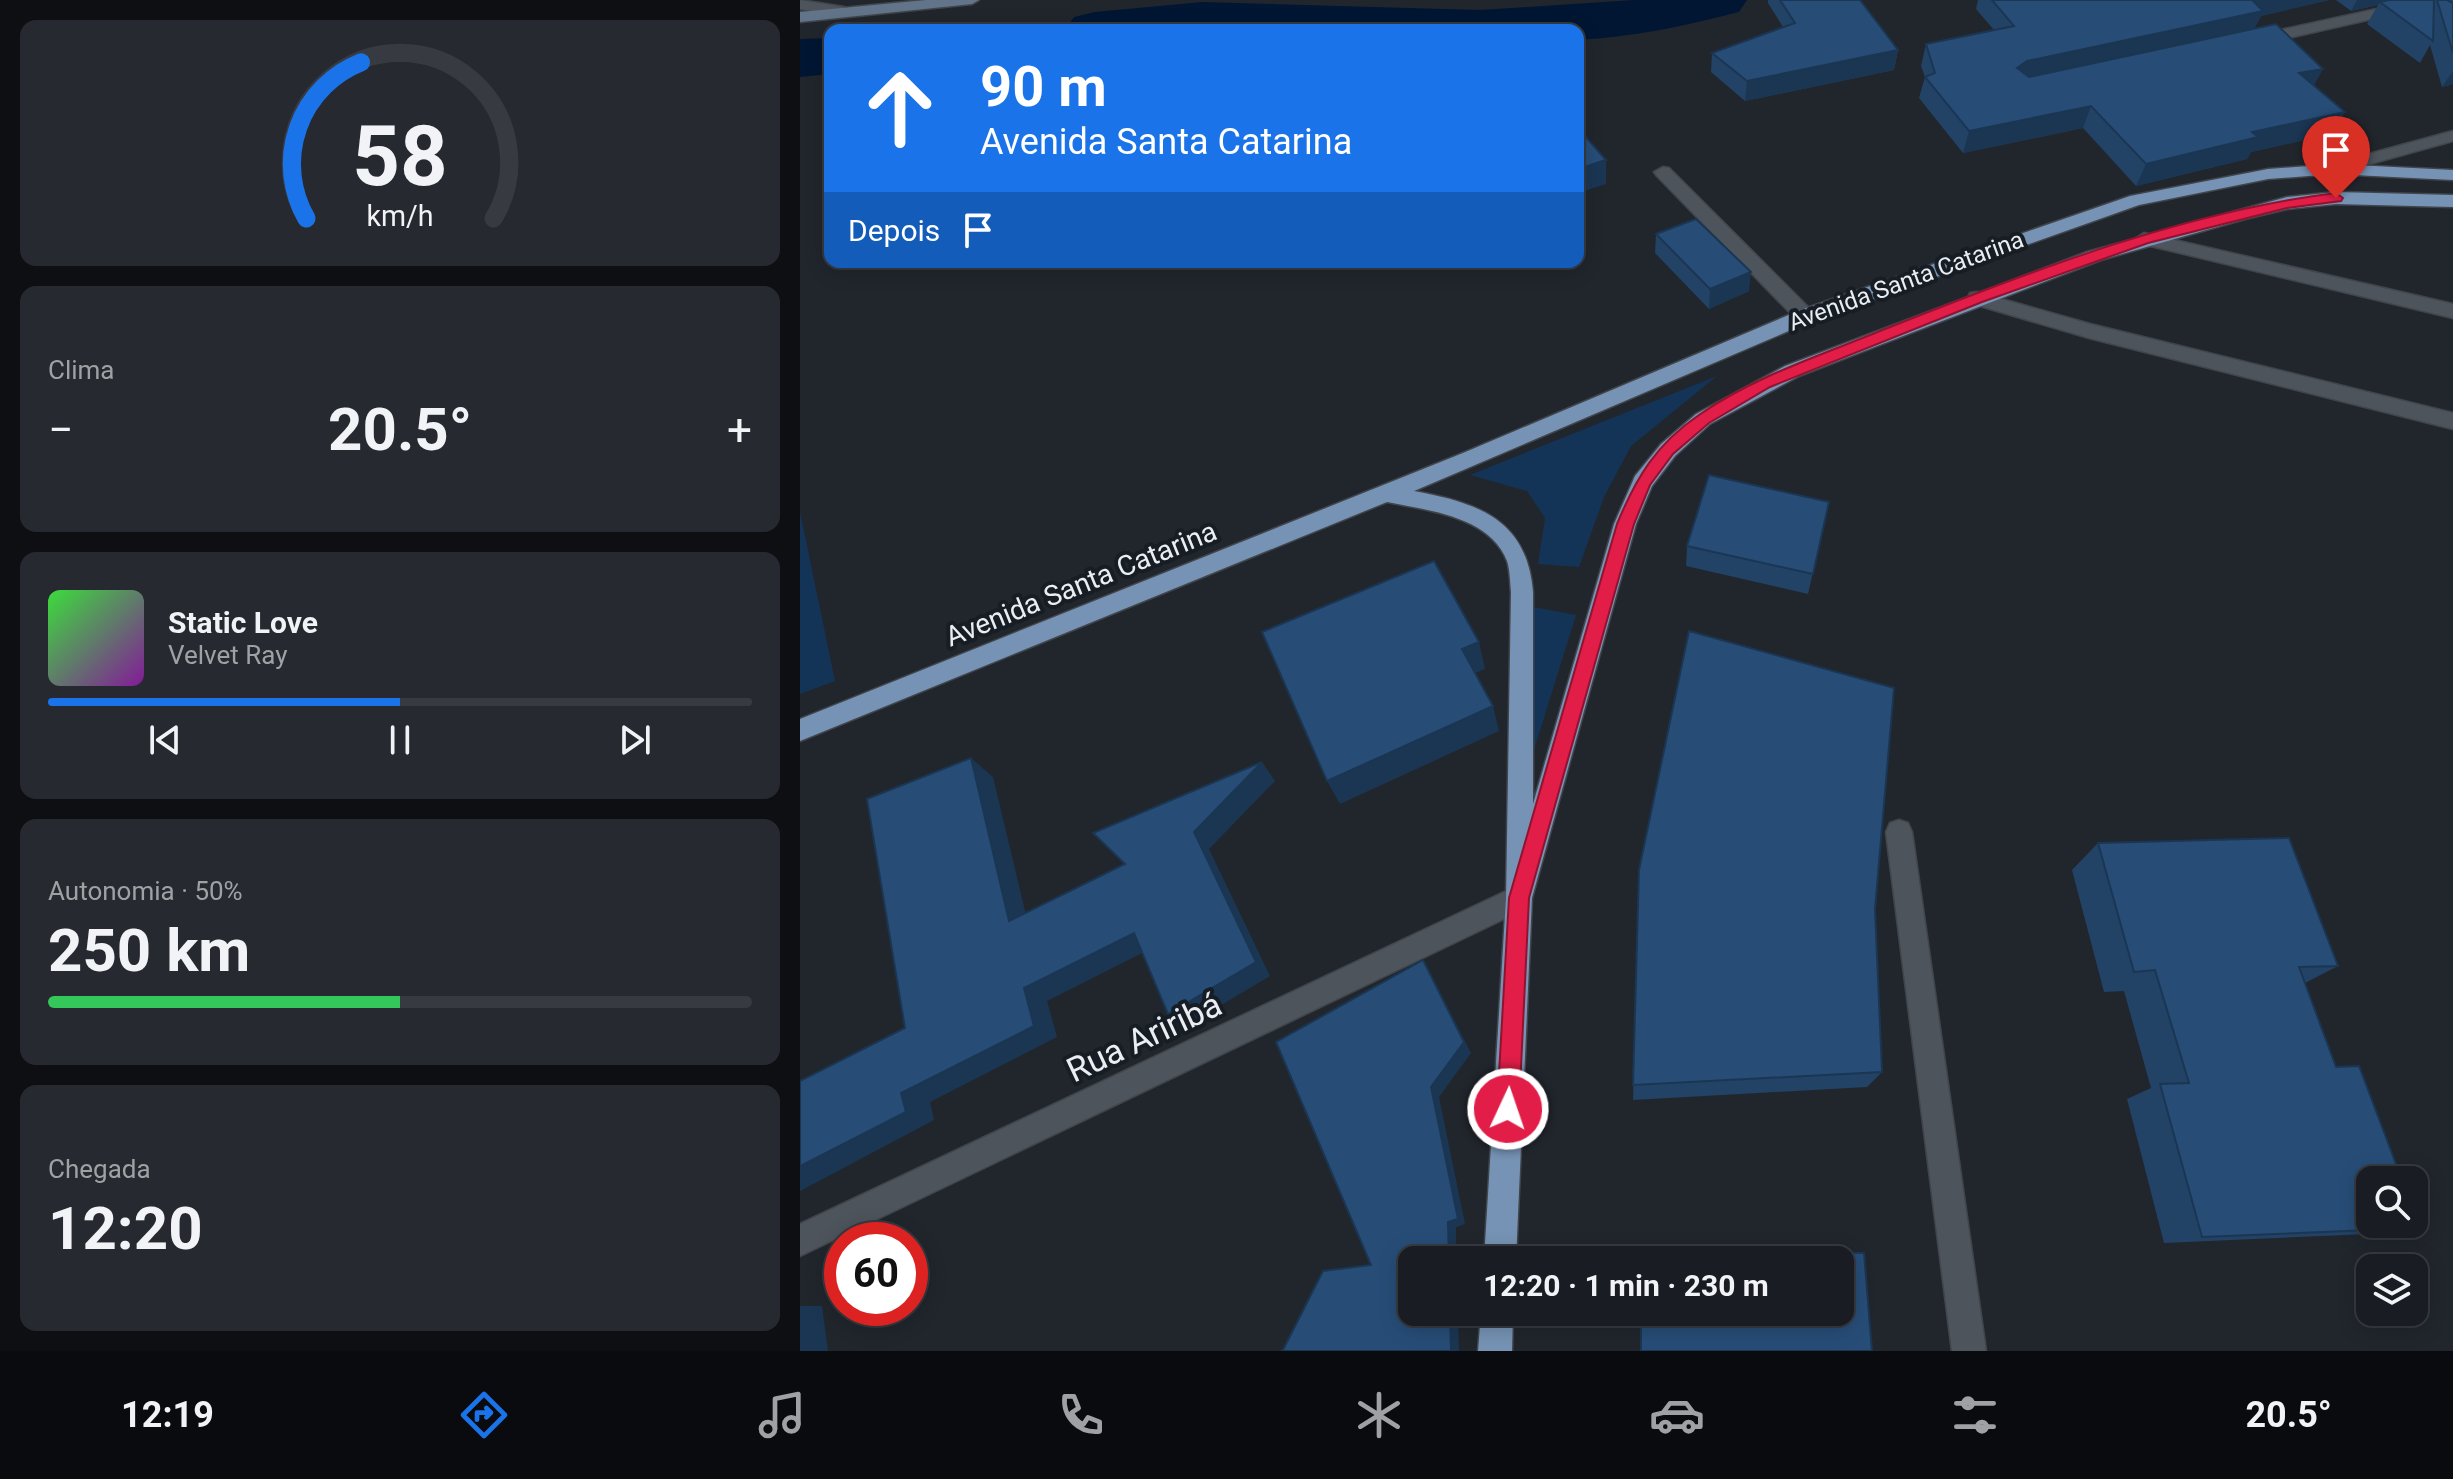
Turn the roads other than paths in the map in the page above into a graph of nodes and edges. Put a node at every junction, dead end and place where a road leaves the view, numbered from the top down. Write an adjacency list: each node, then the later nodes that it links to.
1 (972, 0): 4 (street)
2 (2430, 2): 6 (street); 7 (street)
3 (800, 4): 4 (street)
4 (844, 12): 5 (street)
5 (800, 17)
6 (2443, 18)
7 (2237, 44)
8 (2453, 136): 9 (street)
9 (2334, 169): 11 (main road, Avenida Santa Catarina); 16 (main road, Avenida Santa Catarina)
10 (1663, 172): 16 (street)
11 (2453, 175)
12 (2453, 201): 13 (main road, Avenida Santa Catarina)
13 (2144, 239): 14 (main road, Avenida Santa Catarina); 15 (street)
14 (1977, 298): 17 (street); 21 (main road, Avenida Santa Catarina)
15 (2453, 311)
16 (1805, 316): 18 (main road, Avenida Santa Catarina)
17 (2453, 421)
18 (1385, 493): 19 (main road, Avenida Santa Catarina); 21 (main road)
19 (800, 730)
20 (1899, 832): 26 (street)
21 (1519, 898): 22 (street, Rua Ariribá); 23 (main road)
22 (800, 1240)
23 (1501, 1246)
24 (1496, 1326): 25 (main road)
25 (1495, 1351)
26 (1969, 1351)

